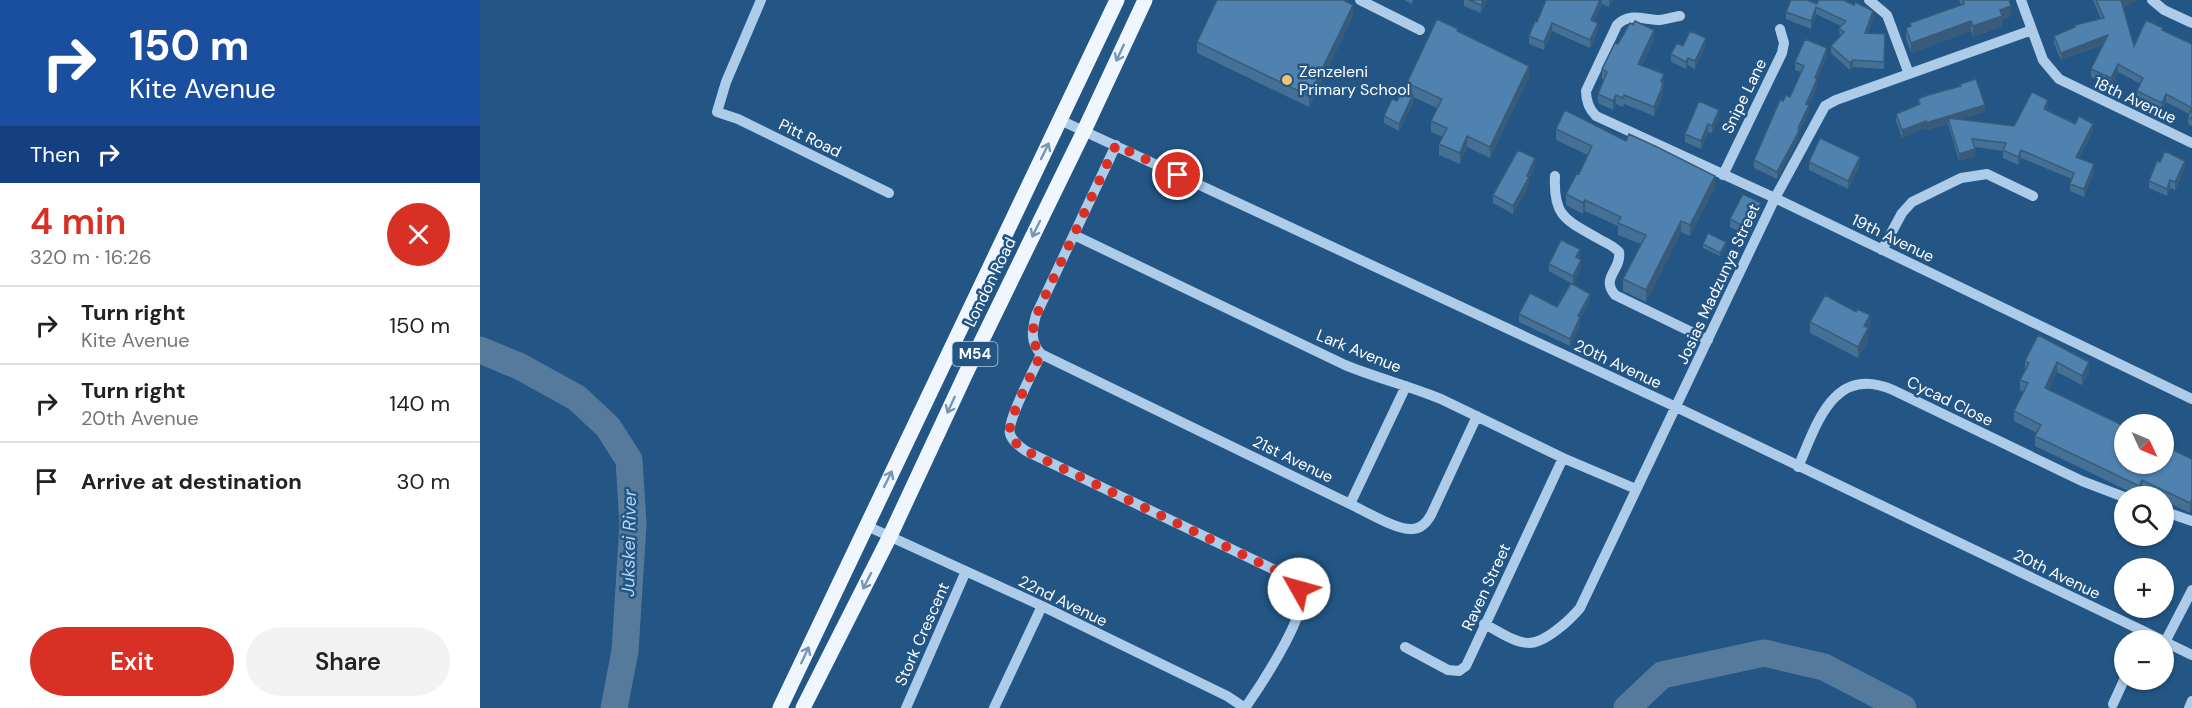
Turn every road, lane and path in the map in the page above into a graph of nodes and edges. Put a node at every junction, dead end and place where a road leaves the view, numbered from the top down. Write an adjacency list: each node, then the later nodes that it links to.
1 (761, 0): 20 (street, Pitt Road)
2 (1117, 0): 14 (main road, London Road / M54)
3 (1145, 0): 15 (main road, London Road / M54, one-way to 15)
4 (1360, 0): 11 (street)
5 (1869, 0): 13 (street)
6 (2021, 0): 12 (street)
7 (2152, 0): 9 (street)
8 (1680, 16): 18 (street, 19th Avenue)
9 (2192, 24)
10 (1780, 29): 18 (street, Snipe Lane)
11 (1420, 30)
12 (2032, 30): 13 (street, Josias Madzunya Street); 16 (street, 18th Avenue)
13 (1909, 74): 22 (street, Josias Madzunya Street)
14 (1060, 120): 15 (street, 20th Avenue); 38 (main road, London Road / M54, one-way to 14)
15 (1084, 131): 17 (street, 20th Avenue); 39 (main road, London Road / M54, one-way to 39)
16 (2192, 143)
17 (1116, 145): 23 (street); 29 (street, 20th Avenue)
18 (1723, 175): 22 (street, 19th Avenue)
19 (1555, 176): 25 (street)
20 (889, 193)
21 (2033, 196): 24 (street)
22 (1775, 198): 24 (street, 19th Avenue); 25 (street, Josias Madzunya Street)
23 (1074, 235): 26 (street); 27 (street, Lark Avenue)
24 (1882, 250): 28 (street, 19th Avenue)
25 (1708, 340): 29 (street, Josias Madzunya Street)
26 (1041, 354): 35 (street, 21st Avenue); 56 (street)
27 (1406, 386): 30 (street, Lark Avenue); 35 (street)
28 (2192, 399)
29 (1676, 407): 32 (street, 20th Avenue); 33 (street, Josias Madzunya Street)
30 (1477, 416): 31 (street, Lark Avenue); 35 (street, 21st Avenue)
31 (1563, 458): 33 (street, Lark Avenue); 43 (street, Raven Street)
32 (1798, 467): 34 (street, Cycad Close); 44 (street, 20th Avenue)
33 (1636, 489): 43 (street, Josias Madzunya Street)
34 (2114, 493)
35 (1350, 504)
36 (2174, 515): 37 (street)
37 (2192, 521)
38 (867, 526): 39 (street, 22nd Avenue); 52 (main road, London Road / M54, one-way to 38)
39 (890, 536): 40 (street, 22nd Avenue); 53 (main road, London Road / M54, one-way to 53)
40 (966, 572): 42 (street, 22nd Avenue); 54 (street, Stork Crescent)
41 (2192, 590): 45 (street)
42 (1042, 606): 55 (street); 56 (street, 22nd Avenue)
43 (1484, 624): 47 (street, Raven Street)
44 (2130, 630)
45 (2169, 630)
46 (2174, 646): 48 (street, 20th Avenue)
47 (1405, 647)
48 (2192, 655)
49 (2119, 690): 51 (street)
50 (2192, 701): 57 (street)
51 (2113, 704)
52 (780, 708)
53 (803, 708)
54 (906, 708)
55 (994, 708)
56 (1245, 708)
57 (2189, 708)

